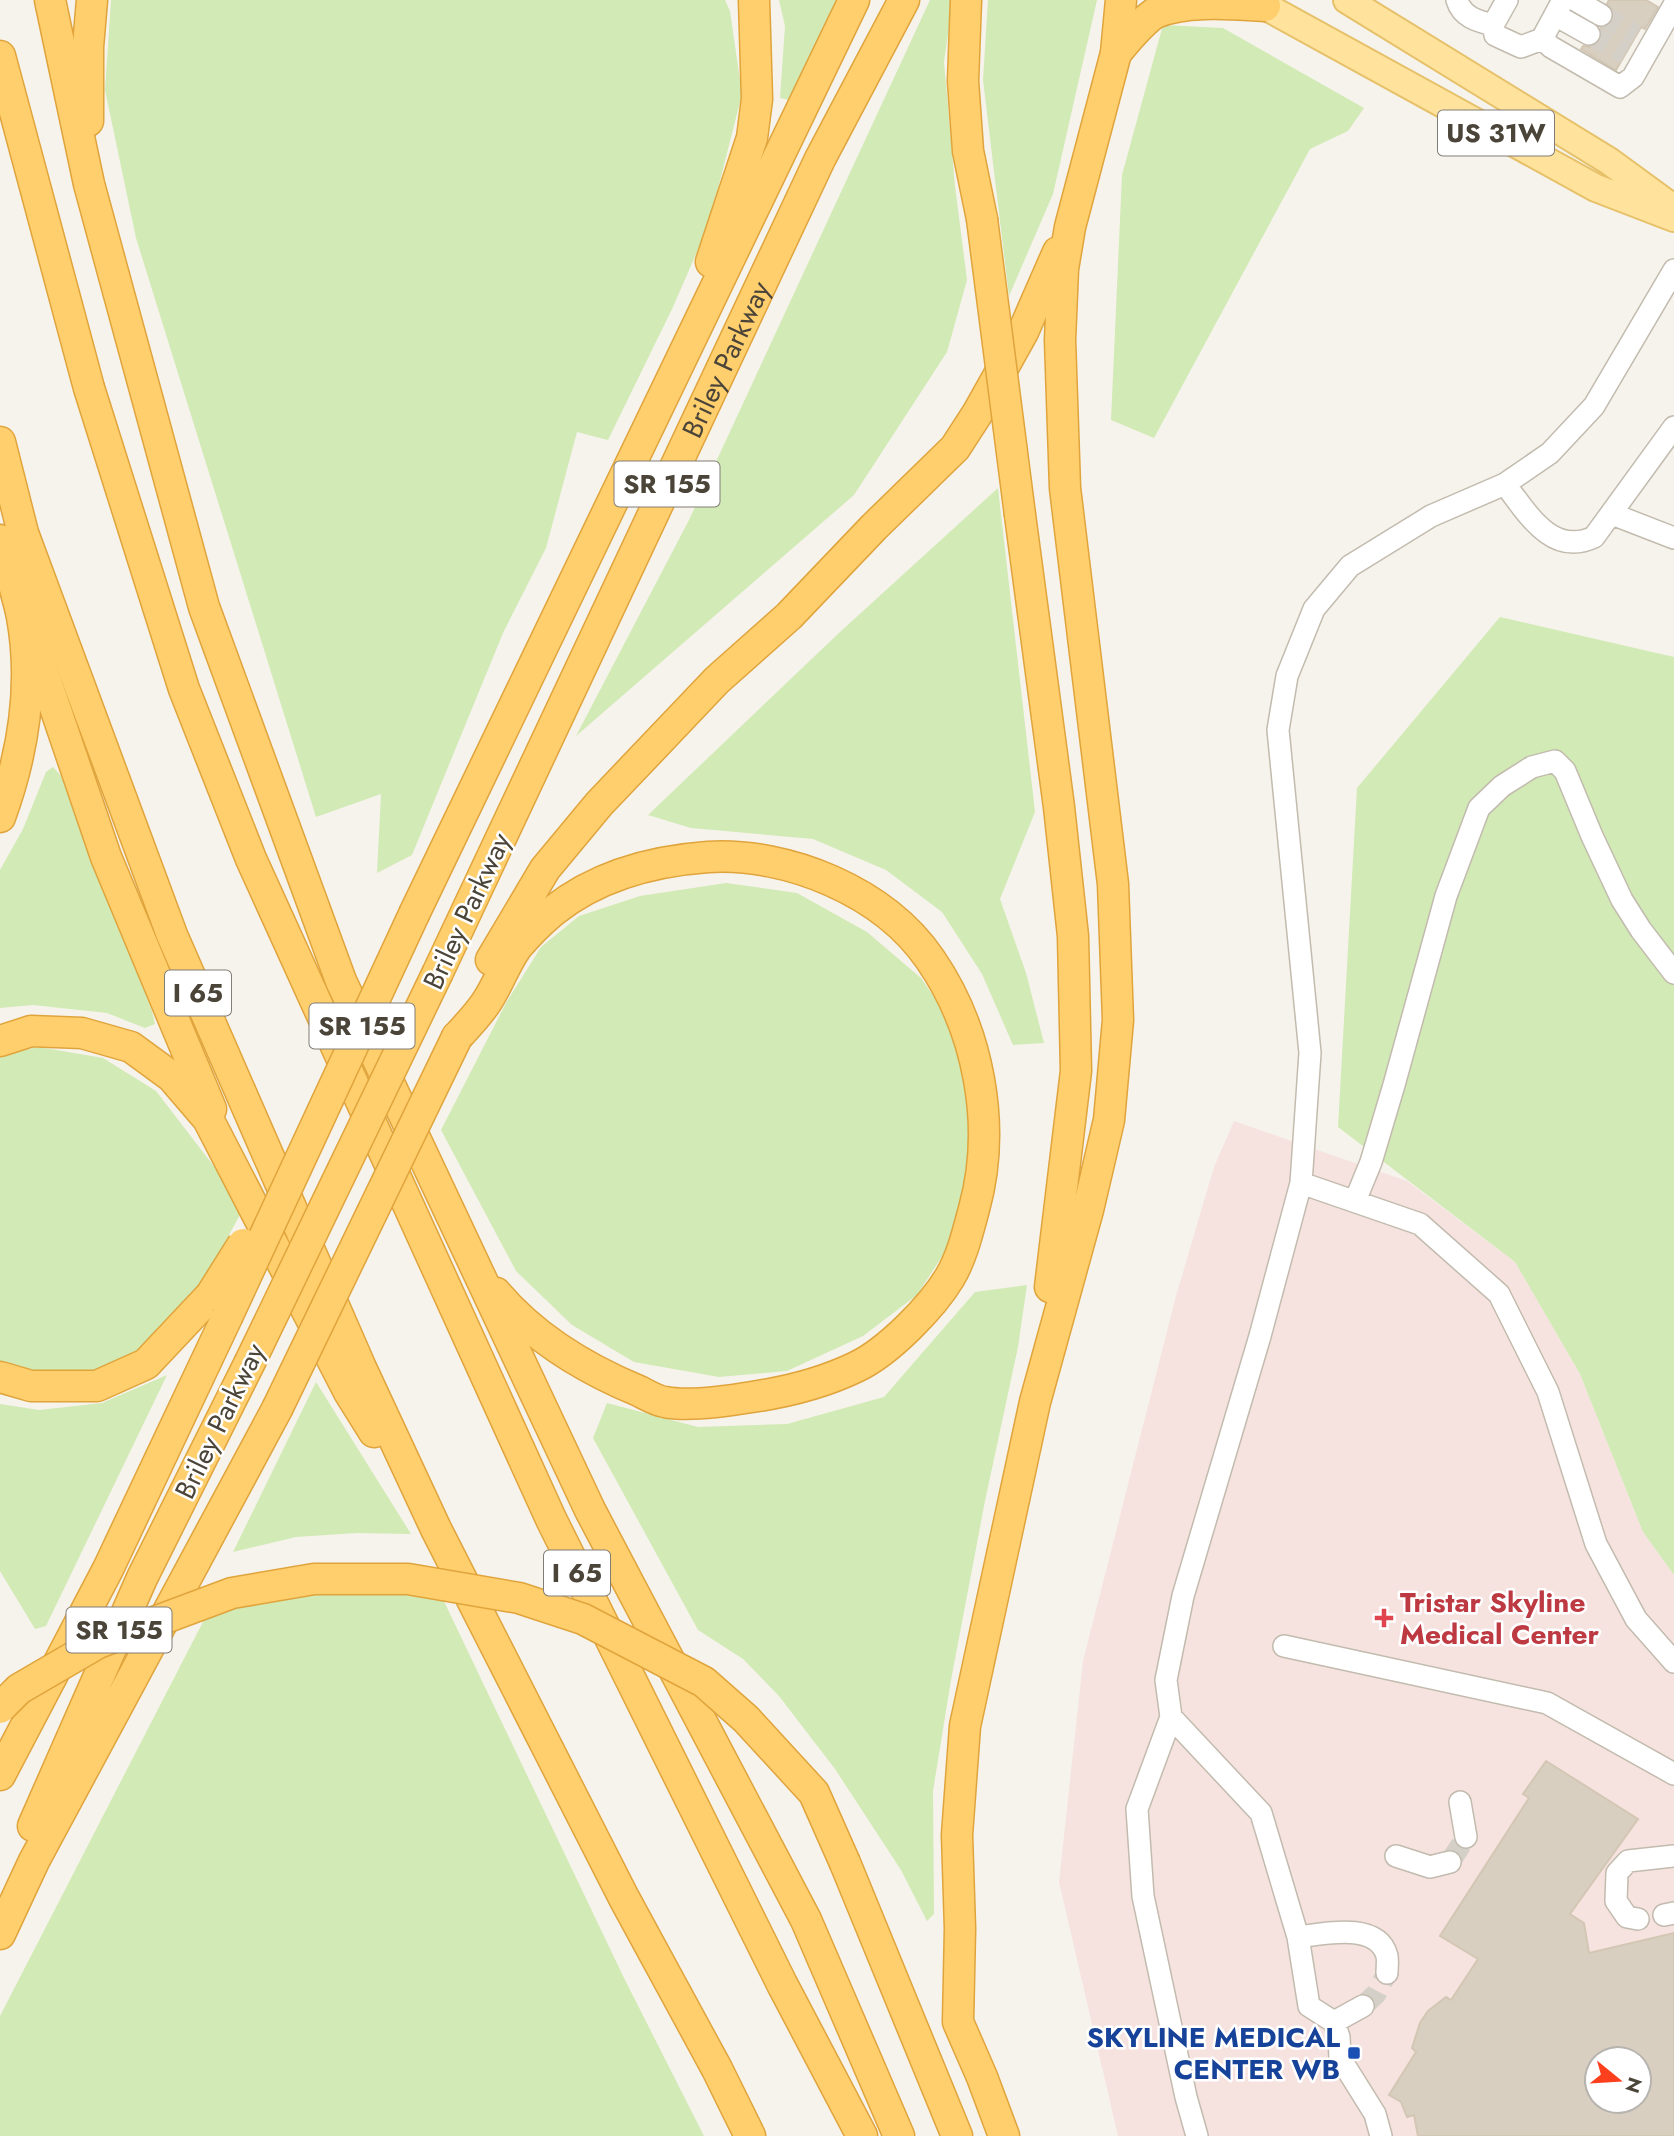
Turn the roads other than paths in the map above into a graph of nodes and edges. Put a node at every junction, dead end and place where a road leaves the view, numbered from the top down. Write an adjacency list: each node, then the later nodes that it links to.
1 (50, 0): 22 (highway)
2 (92, 0): 22 (highway)
3 (754, 0): 27 (highway)
4 (854, 0): 27 (highway, Briley Parkway / SR 155)
5 (904, 0): 58 (highway, Briley Parkway / SR 155, bridge)
6 (966, 0): 45 (highway, bridge)
7 (1121, 0): 20 (highway)
8 (1347, 0): 23 (main road, US 31W)
9 (1457, 0): 17 (lane)
10 (1507, 0): 17 (lane)
11 (1575, 0): 16 (lane)
12 (1663, 0): 14 (lane)
13 (1260, 3): 20 (highway); 24 (main road, US 31W)
14 (1674, 5): 19 (lane)
15 (1559, 8): 18 (lane); 19 (lane)
16 (1601, 15)
17 (1493, 26): 19 (lane)
18 (1589, 34)
19 (1542, 39)
20 (1116, 53): 25 (highway)
21 (0, 57): 66 (highway, I 65)
22 (89, 184): 42 (highway)
23 (1674, 209)
24 (1674, 218)
25 (1070, 226): 37 (highway); 45 (highway)
26 (1674, 270): 30 (lane)
27 (665, 393): 43 (highway, Briley Parkway / SR 155, bridge)
28 (1674, 427): 31 (lane)
29 (0, 442): 46 (highway, I 65)
30 (1506, 484): 31 (lane); 40 (lane)
31 (1612, 514): 32 (lane)
32 (1674, 538)
33 (0, 540): 34 (highway)
34 (17, 596): 35 (highway); 39 (highway)
35 (0, 817)
36 (1674, 973): 41 (lane)
37 (457, 1037): 42 (highway); 60 (highway, bridge)
38 (0, 1041): 39 (highway)
39 (243, 1183): 46 (highway)
40 (1301, 1183): 41 (lane); 50 (lane)
41 (1355, 1201): 48 (lane)
42 (459, 1230): 67 (highway)
43 (219, 1306): 44 (highway); 52 (highway, Briley Parkway / SR 155)
44 (0, 1377)
45 (1035, 1402): 69 (highway)
46 (436, 1529): 65 (highway, I 65)
47 (1284, 1646): 51 (lane)
48 (1674, 1662)
49 (0, 1707): 68 (highway, bridge)
50 (1171, 1717): 61 (lane); 70 (lane)
51 (1674, 1774)
52 (0, 1775)
53 (1460, 1802): 54 (lane)
54 (1466, 1837)
55 (1674, 1856): 59 (lane)
56 (1396, 1857): 57 (lane)
57 (1450, 1862)
58 (0, 1900)
59 (1639, 1919)
60 (0, 1934)
61 (1298, 1937): 62 (lane); 64 (lane)
62 (1387, 1973)
63 (1363, 2006): 64 (lane)
64 (1334, 2022): 71 (lane)
65 (750, 2136)
66 (862, 2136)
67 (899, 2136)
68 (957, 2136)
69 (1004, 2136)
70 (1197, 2136)
71 (1381, 2136)

